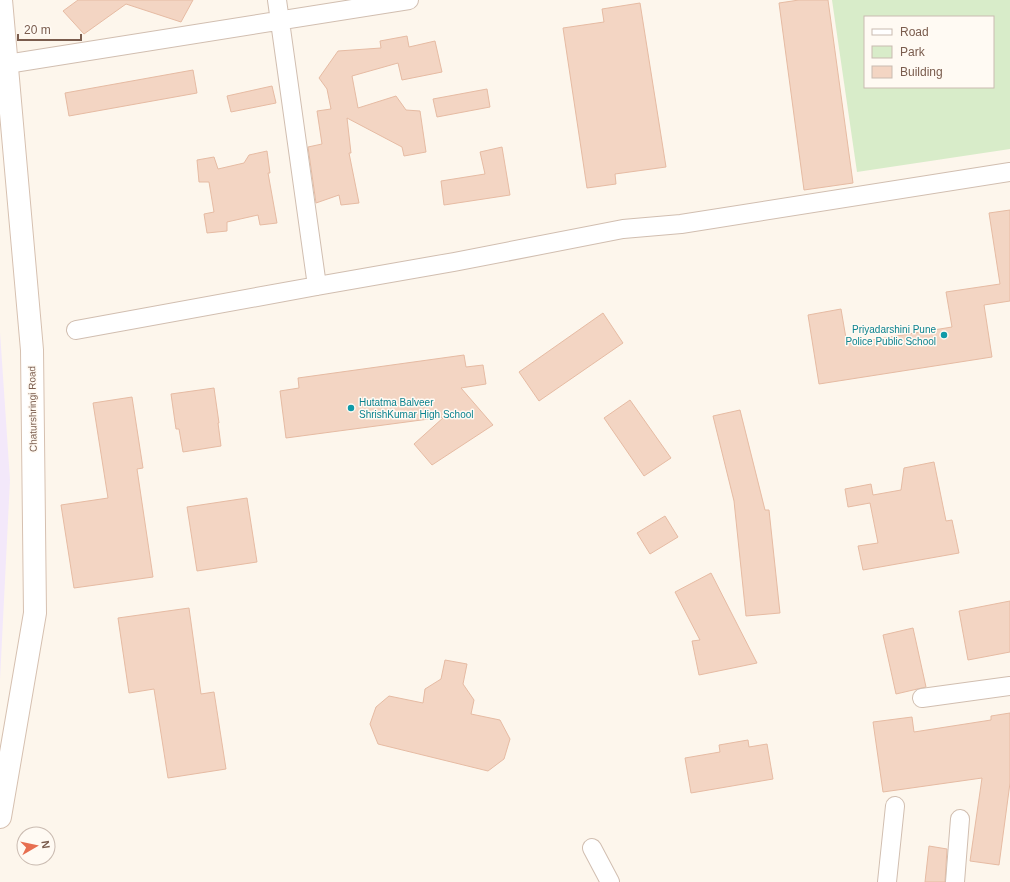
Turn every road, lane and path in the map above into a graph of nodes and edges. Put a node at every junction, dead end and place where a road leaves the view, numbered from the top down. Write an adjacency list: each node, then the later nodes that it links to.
1 (2, 0): 5 (street, Chaturshringi Road)
2 (277, 0): 4 (street)
3 (409, 0): 4 (street)
4 (280, 20): 5 (street); 7 (street)
5 (7, 64): 12 (street, Chaturshringi Road)
6 (1010, 172): 7 (street)
7 (317, 286): 8 (street)
8 (76, 330)
9 (1010, 686): 10 (street)
10 (922, 698)
11 (895, 806): 16 (street)
12 (0, 817)
13 (960, 819): 17 (street)
14 (592, 848): 15 (street)
15 (610, 882)
16 (887, 882)
17 (955, 882)

